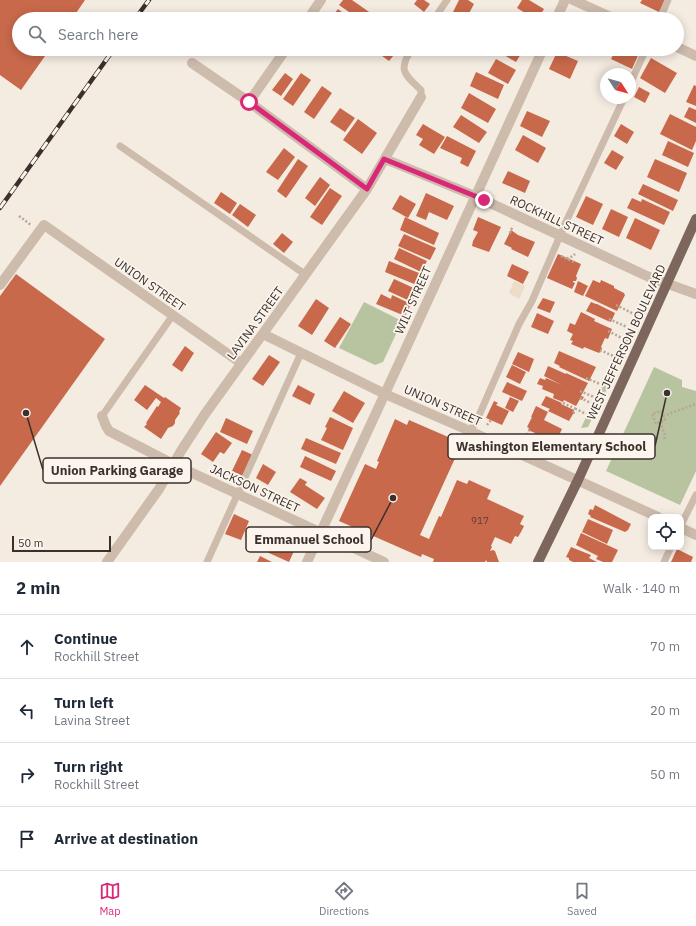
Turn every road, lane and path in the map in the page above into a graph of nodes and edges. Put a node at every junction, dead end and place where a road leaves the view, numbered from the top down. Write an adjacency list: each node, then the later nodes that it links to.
1 (321, 0): 6 (street)
2 (447, 0): 7 (lane)
3 (565, 0): 8 (street)
4 (573, 0): 9 (street)
5 (668, 0): 10 (lane)
6 (313, 12)
7 (439, 12)
8 (559, 12)
9 (600, 12)
10 (663, 12)
11 (684, 50): 16 (street)
12 (281, 56): 20 (street)
13 (407, 56): 19 (lane)
14 (540, 56): 25 (street, WILT STREET)
15 (643, 56): 18 (lane)
16 (696, 56)
17 (192, 63): 20 (street)
18 (636, 71)
19 (421, 97): 23 (street, LAVINA STREET)
20 (249, 102): 24 (street)
21 (621, 104): 29 (lane)
22 (120, 146): 34 (lane)
23 (384, 159): 24 (street, LAVINA STREET); 25 (street, ROCKHILL STREET)
24 (367, 189): 34 (street, LAVINA STREET)
25 (475, 196): 29 (street, ROCKHILL STREET); 53 (street, WILT STREET)
26 (696, 219): 35 (main road, WEST JEFFERSON BOULEVARD)
27 (512, 227): 28 (path)
28 (511, 233)
29 (560, 235): 35 (street, ROCKHILL STREET); 68 (lane)
30 (573, 256): 32 (path)
31 (560, 257): 32 (path)
32 (567, 259): 33 (path)
33 (573, 263)
34 (306, 275): 44 (street, LAVINA STREET)
35 (667, 283): 37 (street, ROCKHILL STREET); 74 (main road, WEST JEFFERSON BOULEVARD)
36 (0, 285): 39 (street, UNION STREET)
37 (696, 294)
38 (616, 305): 40 (path)
39 (172, 316): 49 (street, UNION STREET); 62 (lane)
40 (638, 316)
41 (609, 319): 42 (path)
42 (627, 327)
43 (608, 331): 45 (path)
44 (263, 334): 47 (street, UNION STREET); 49 (street, LAVINA STREET)
45 (628, 341)
46 (600, 350): 48 (path)
47 (301, 353): 53 (street, UNION STREET); 75 (lane)
48 (620, 359)
49 (241, 364): 73 (street, LAVINA STREET)
50 (586, 378): 51 (path)
51 (600, 384)
52 (580, 391): 54 (path)
53 (385, 394): 68 (street, UNION STREET); 80 (street, WILT STREET)
54 (594, 397)
55 (580, 398): 57 (path)
56 (563, 403): 59 (path)
57 (591, 403)
58 (696, 404): 63 (path)
59 (576, 409): 60 (path); 61 (path)
60 (574, 413)
61 (586, 414)
62 (102, 416): 73 (street, JACKSON STREET)
63 (663, 416): 65 (path); 65 (path)
64 (491, 420): 66 (path)
65 (660, 422): 70 (path)
66 (487, 425)
67 (530, 429): 71 (path)
68 (470, 431): 74 (street, UNION STREET)
69 (557, 440): 72 (path)
70 (664, 440)
71 (523, 442)
72 (573, 445)
73 (173, 464): 75 (street, JACKSON STREET); 83 (street, LAVINA STREET)
74 (578, 480): 77 (street, UNION STREET); 87 (main road, WEST JEFFERSON BOULEVARD)
75 (237, 494): 80 (street, JACKSON STREET); 84 (lane)
76 (696, 495): 78 (lane)
77 (652, 514)
78 (684, 520)
79 (684, 528): 81 (street)
80 (320, 533): 85 (street, WILT STREET); 86 (street, JACKSON STREET)
81 (696, 535)
82 (670, 550): 88 (lane)
83 (107, 562)
84 (207, 562)
85 (307, 562)
86 (384, 562)
87 (538, 562)
88 (664, 562)

